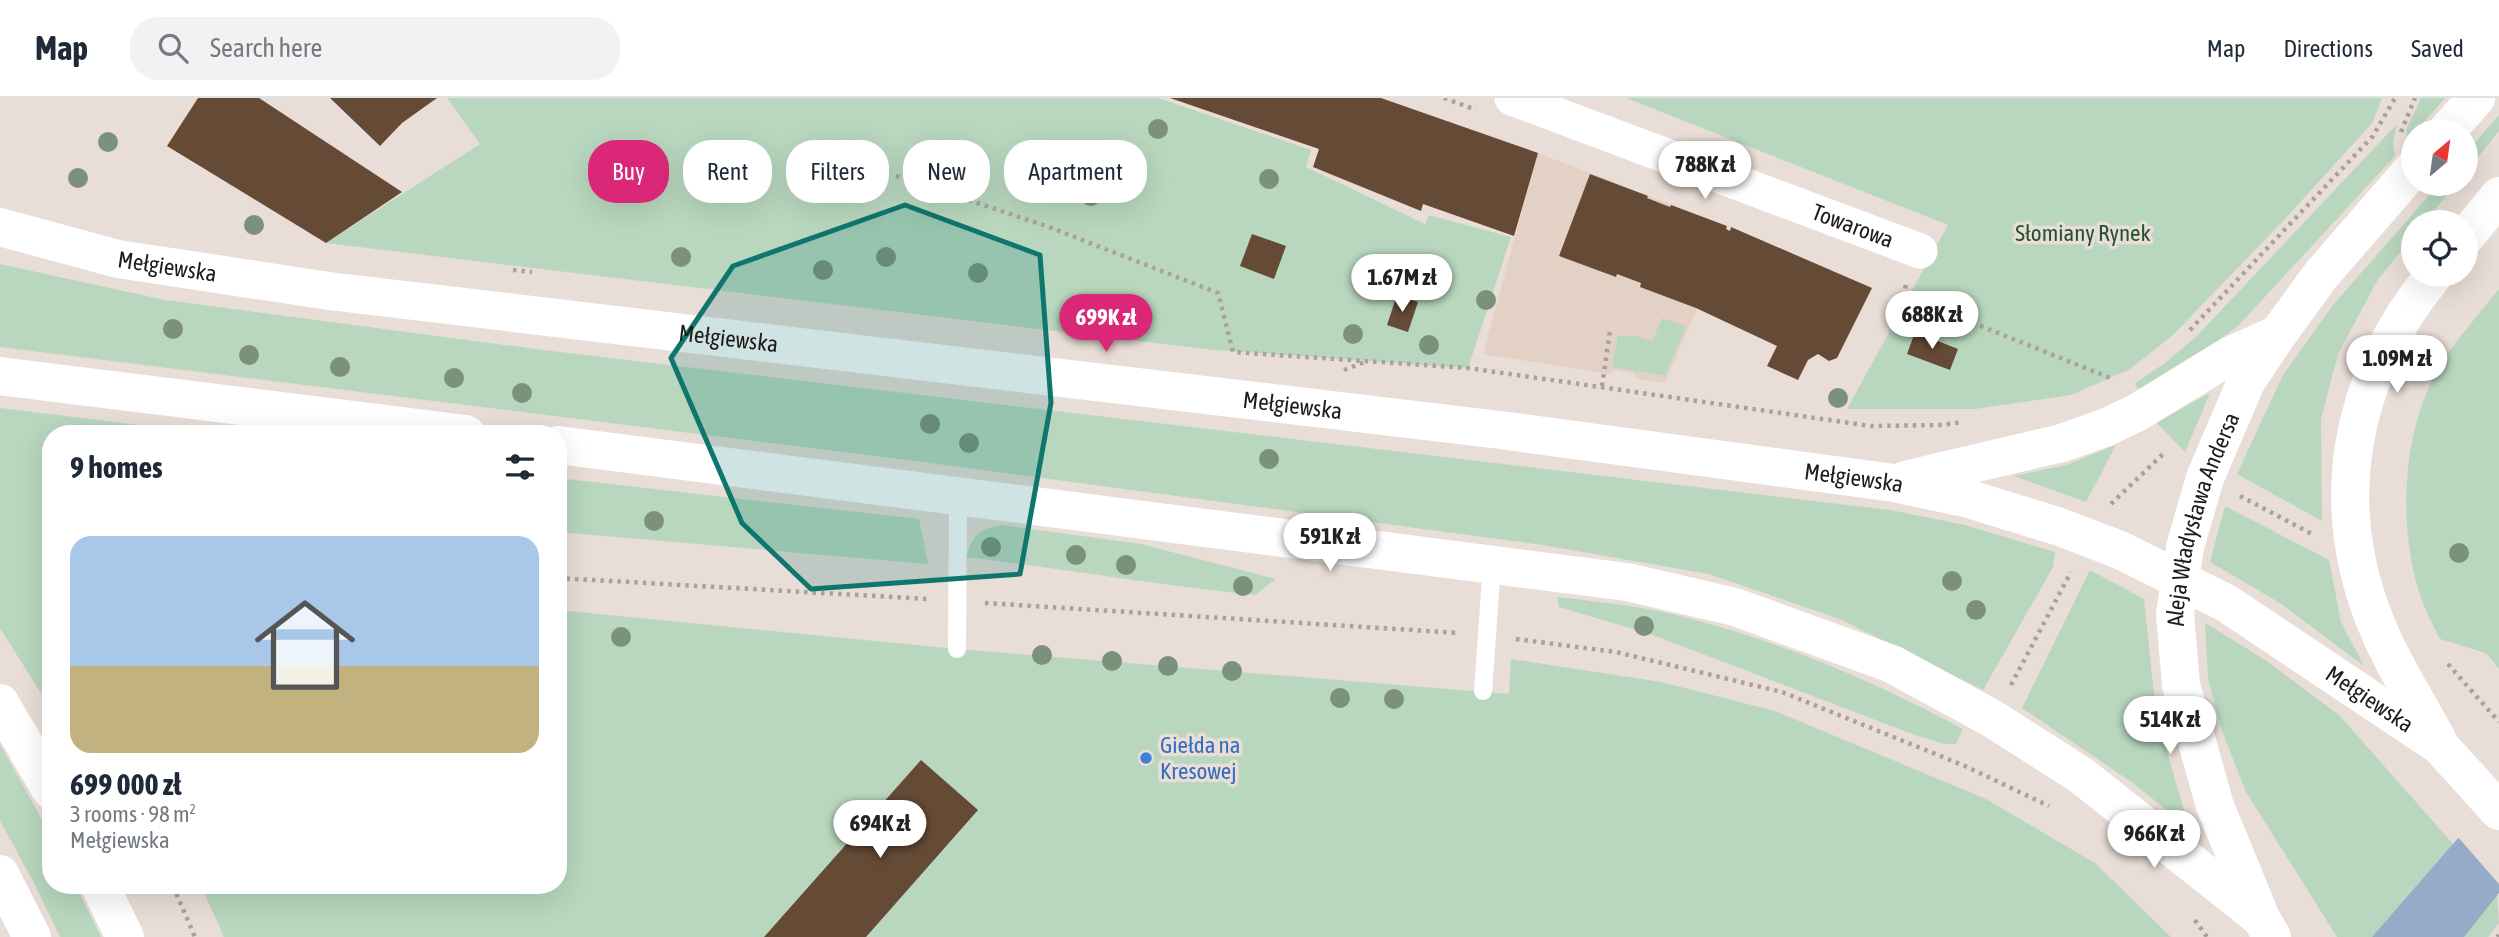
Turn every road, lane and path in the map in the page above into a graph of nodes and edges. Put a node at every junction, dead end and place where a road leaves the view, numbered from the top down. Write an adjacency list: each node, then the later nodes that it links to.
1 (1511, 98): 10 (street, Towarowa)
2 (2395, 98): 15 (path)
3 (2476, 98): 4 (main road)
4 (2458, 119)
5 (896, 176): 18 (path)
6 (2401, 183): 14 (main road, Aleja Władysława Andersa)
7 (2499, 196): 8 (main road)
8 (2478, 221)
9 (0, 227): 23 (main road, Mełgiewska)
10 (1920, 251)
11 (2425, 287): 40 (main road)
12 (1903, 295): 17 (path)
13 (1610, 331): 18 (path)
14 (2278, 334): 23 (main road); 31 (main road, Aleja Władysława Andersa)
15 (2185, 335)
16 (0, 376): 20 (main road)
17 (2124, 383)
18 (1602, 386): 19 (path)
19 (1970, 421)
20 (394, 425)
21 (567, 446): 25 (main road)
22 (2163, 454): 26 (path)
23 (1894, 483): 31 (main road, Mełgiewska)
24 (2231, 491): 27 (path)
25 (958, 495): 29 (main road); 32 (lane)
26 (2104, 511)
27 (2314, 534)
28 (2076, 562): 36 (path)
29 (1493, 564): 33 (lane); 47 (main road)
30 (567, 579): 32 (path)
31 (2180, 579): 40 (main road, Mełgiewska); 47 (main road, Aleja Władysława Andersa)
32 (957, 601): 33 (path); 34 (lane)
33 (1487, 635): 37 (lane); 41 (path)
34 (957, 649)
35 (2448, 664): 39 (path)
36 (2010, 688)
37 (1483, 691)
38 (0, 704): 42 (main road)
39 (2499, 722)
40 (2440, 746): 43 (main road, Mełgiewska)
41 (1965, 766)
42 (42, 775)
43 (2499, 811)
44 (0, 874): 48 (main road)
45 (104, 894): 49 (main road)
46 (176, 894): 50 (path)
47 (2267, 927)
48 (33, 937)
49 (125, 937)
50 (195, 937)

